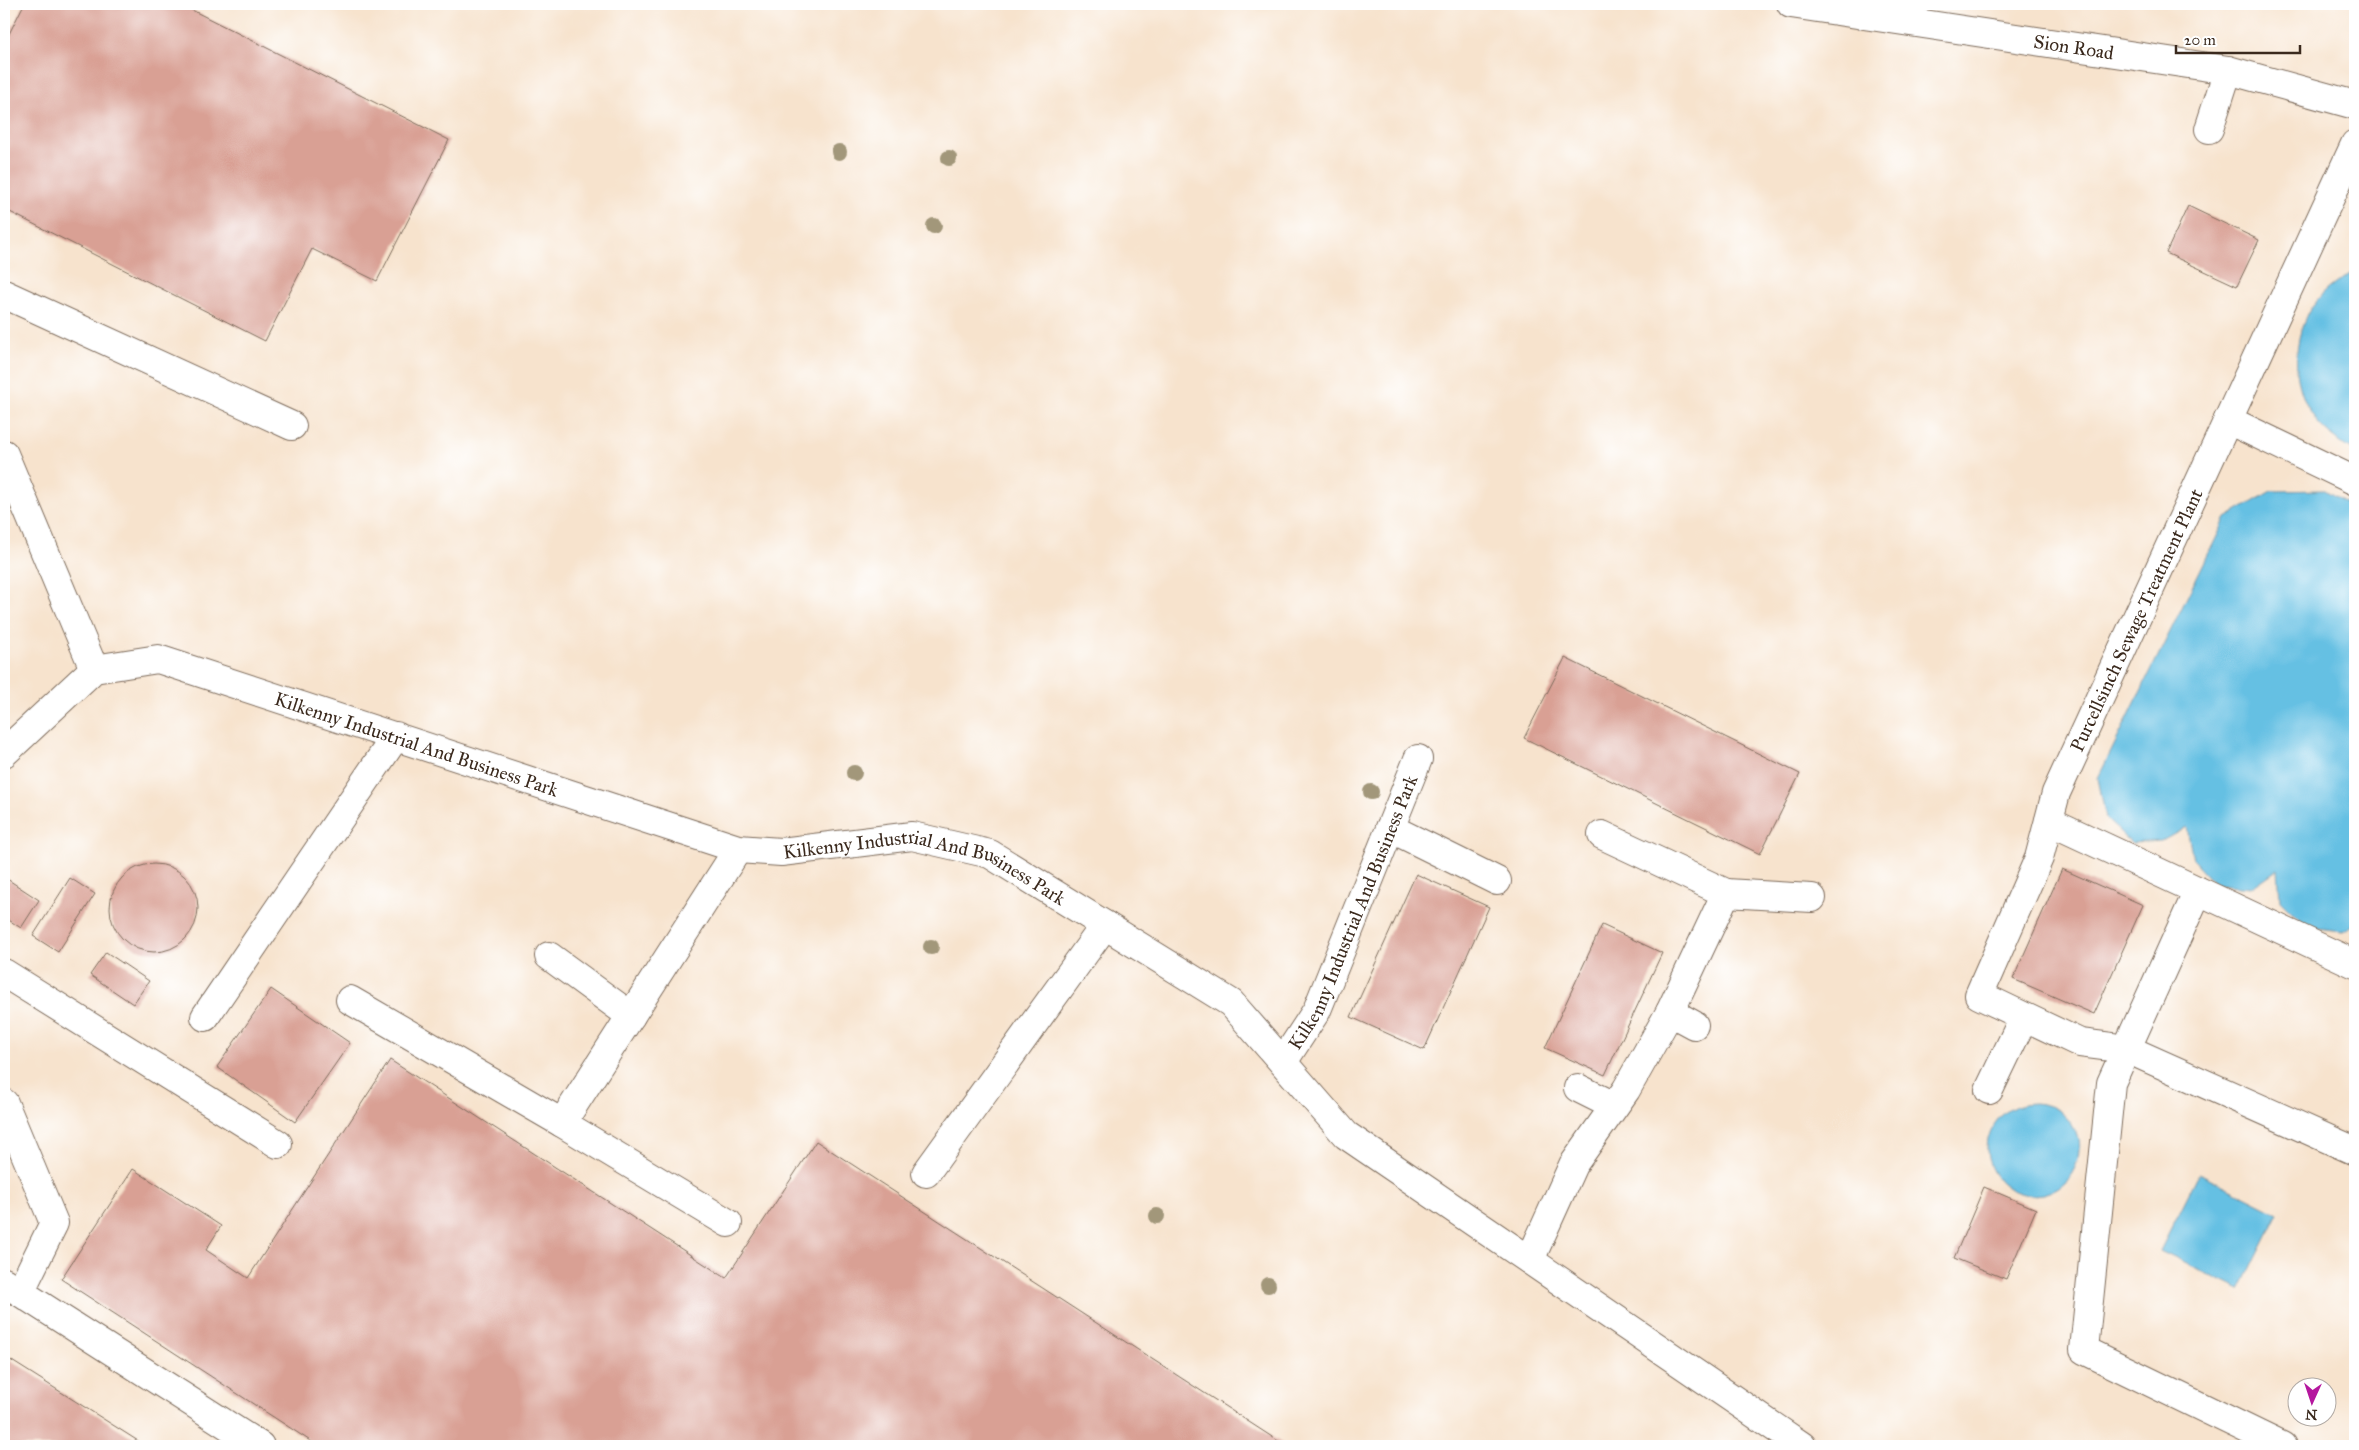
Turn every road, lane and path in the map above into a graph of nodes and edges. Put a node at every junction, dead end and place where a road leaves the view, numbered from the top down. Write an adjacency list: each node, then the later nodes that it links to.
1 (1790, 4): 2 (street, Sion Road)
2 (2228, 70): 3 (street, Sion Road); 4 (street)
3 (2355, 105)
4 (2209, 129)
5 (2355, 144): 7 (street, Purcellsinch Sewage Treatment Plant)
6 (4, 294): 8 (street)
7 (2228, 420): 10 (street); 15 (street, Purcellsinch Sewage Treatment Plant)
8 (292, 426)
9 (4, 454): 11 (street)
10 (2355, 481)
11 (94, 669): 12 (street, Kilkenny Industrial And Business Park); 13 (street)
12 (396, 736): 18 (street, Kilkenny Industrial And Business Park); 30 (street)
13 (4, 753)
14 (1418, 759): 16 (street, Kilkenny Industrial And Business Park)
15 (2049, 821): 20 (street); 31 (street, Purcellsinch Sewage Treatment Plant)
16 (1390, 828): 19 (street); 34 (street, Kilkenny Industrial And Business Park)
17 (1602, 835): 21 (street)
18 (738, 848): 23 (street, Kilkenny Industrial And Business Park); 29 (street)
19 (1497, 882)
20 (2198, 891): 25 (street); 33 (street)
21 (1726, 893): 22 (street); 28 (street)
22 (1812, 898)
23 (1105, 925): 34 (street, Kilkenny Industrial And Business Park); 42 (street)
24 (549, 956): 29 (street)
25 (2355, 964)
26 (4, 973): 40 (street)
27 (350, 1000): 39 (street)
28 (1670, 1012): 32 (street); 38 (street)
29 (631, 1016): 39 (street)
30 (205, 1017)
31 (2024, 1017): 33 (street, Purcellsinch Sewage Treatment Plant); 36 (street)
32 (1694, 1025)
33 (2127, 1048): 41 (street, Purcellsinch Sewage Treatment Plant); 48 (street)
34 (1283, 1062): 44 (street, Kilkenny Industrial And Business Park)
35 (1578, 1088): 38 (street)
36 (1990, 1090)
37 (4, 1103): 45 (street)
38 (1614, 1106): 44 (street)
39 (562, 1123): 43 (street)
40 (278, 1144)
41 (2355, 1151)
42 (926, 1173)
43 (728, 1223)
44 (1530, 1260): 47 (street, Kilkenny Industrial And Business Park)
45 (12, 1287): 46 (street)
46 (260, 1446)
47 (1802, 1446)
48 (2282, 1446)

